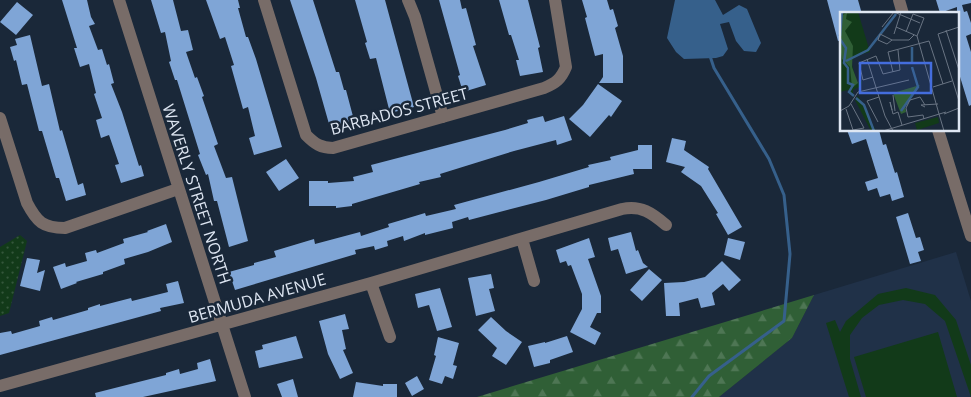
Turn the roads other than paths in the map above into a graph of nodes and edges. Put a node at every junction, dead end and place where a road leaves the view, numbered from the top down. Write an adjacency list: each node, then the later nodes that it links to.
1 (119, 0): 8 (street, WAVERLY STREET NORTH)
2 (264, 0): 5 (street, BARBADOS STREET)
3 (408, 0): 5 (street)
4 (555, 0): 5 (street, BARBADOS STREET)
5 (443, 117)
6 (0, 118): 8 (street)
7 (938, 131): 10 (street)
8 (178, 189): 14 (street, WAVERLY STREET NORTH)
9 (666, 225): 11 (street, BERMUDA AVENUE)
10 (971, 236)
11 (522, 239): 12 (street); 13 (street, BERMUDA AVENUE)
12 (534, 281)
13 (371, 283): 14 (street, BERMUDA AVENUE); 15 (street)
14 (223, 325): 16 (street, BERMUDA AVENUE); 17 (street, WAVERLY STREET NORTH)
15 (390, 337)
16 (0, 386)
17 (245, 397)

